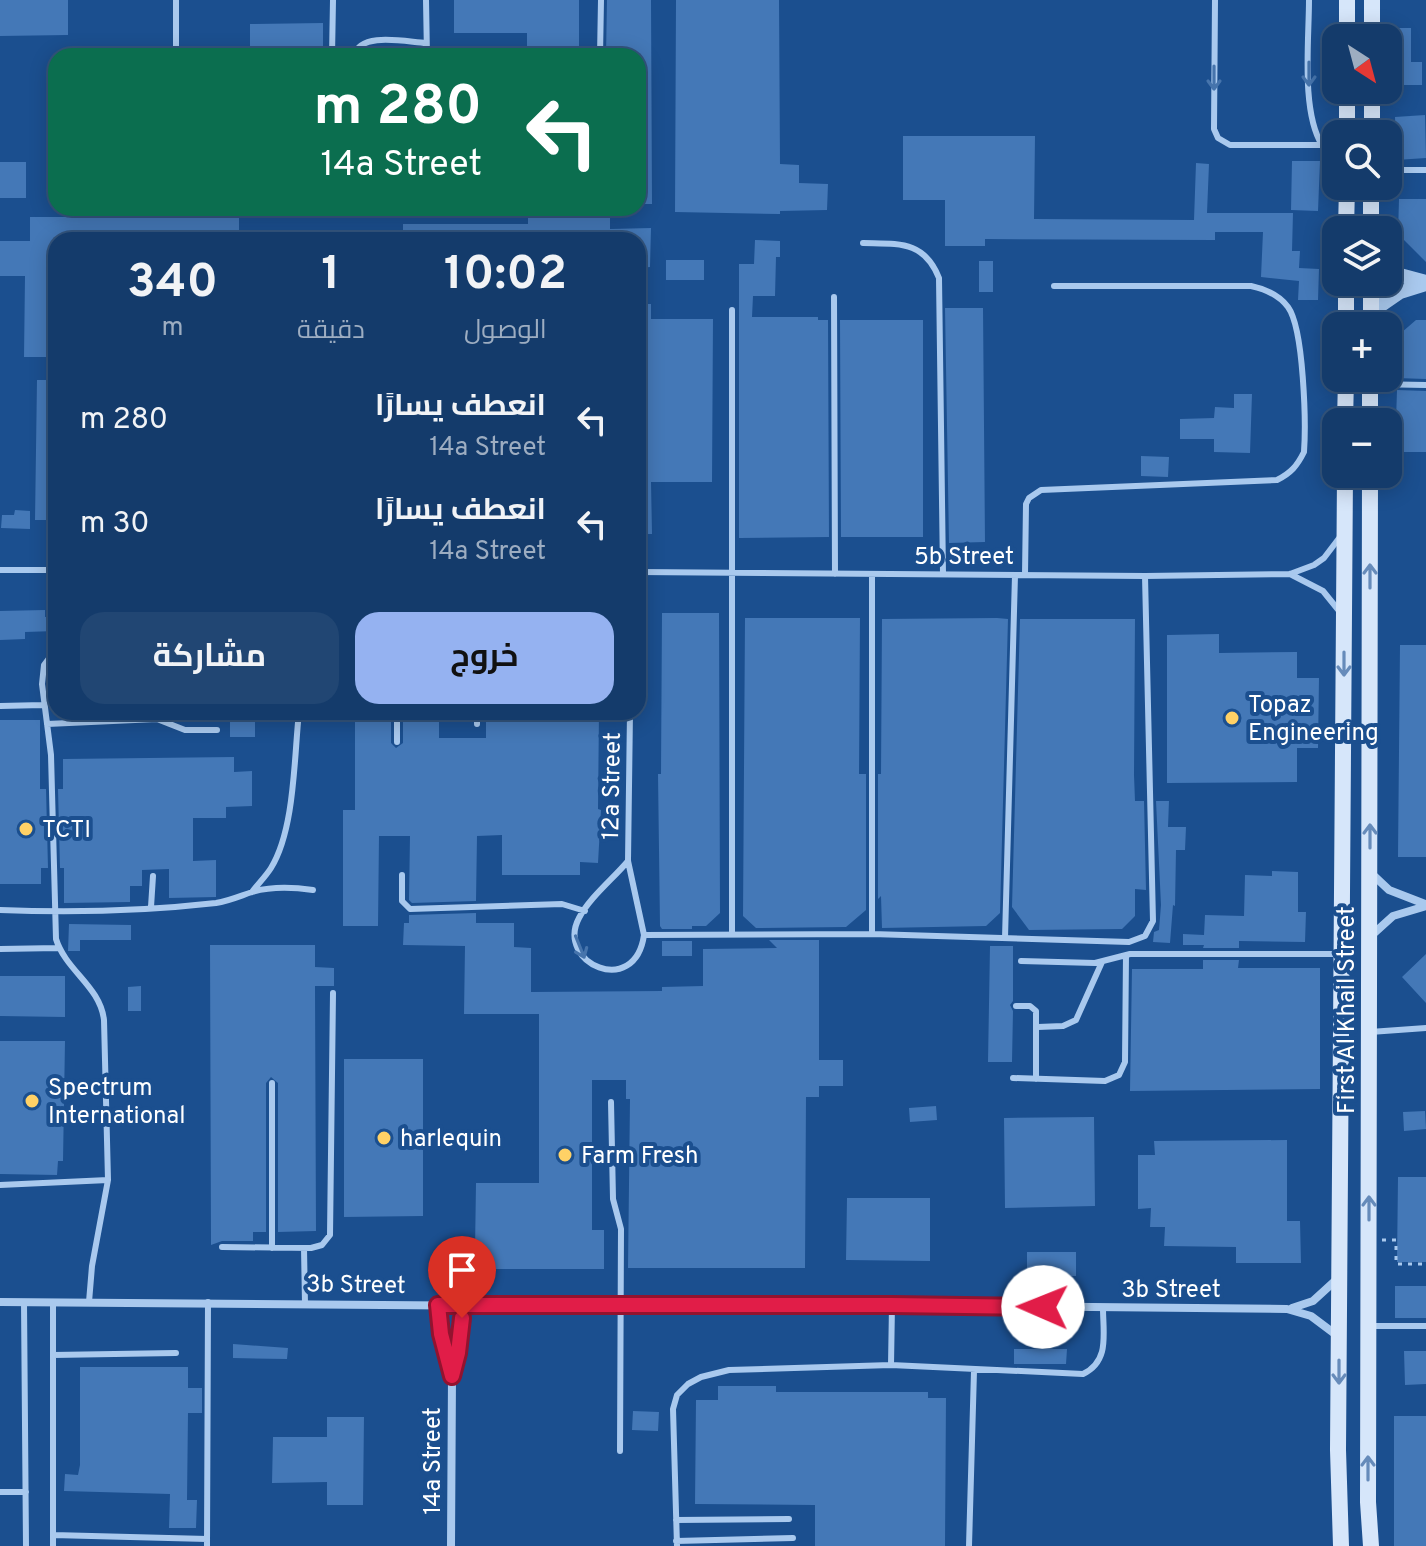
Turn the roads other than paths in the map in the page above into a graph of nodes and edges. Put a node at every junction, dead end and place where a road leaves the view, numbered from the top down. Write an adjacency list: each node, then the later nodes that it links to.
1 (176, 0): 12 (lane)
2 (333, 0): 13 (lane)
3 (426, 0): 11 (lane)
4 (601, 0): 16 (lane)
5 (1215, 0): 17 (lane, one-way to 17)
6 (1309, 0): 17 (lane, one-way to 17)
7 (1347, 0): 9 (main road)
8 (1372, 0): 10 (main road)
9 (1347, 24)
10 (1372, 24)
11 (426, 43): 14 (lane); 15 (lane)
12 (176, 48)
13 (332, 48)
14 (357, 48)
15 (426, 48)
16 (600, 48)
17 (1322, 145)
18 (1402, 170): 19 (lane)
19 (1426, 170)
20 (863, 243): 38 (lane)
21 (1402, 276): 22 (street)
22 (1426, 283): 26 (street)
23 (1054, 286): 41 (lane)
24 (834, 297): 36 (lane)
25 (732, 310): 35 (lane)
26 (1379, 312)
27 (1402, 383): 28 (lane)
28 (1426, 385)
29 (1345, 488): 31 (main road, First Al Khail Street)
30 (1370, 488): 58 (main road, First Al Khail Street, one-way to 30)
31 (1345, 525): 39 (lane, 5b Street); 43 (main road, First Al Khail Street)
32 (0, 570): 33 (lane)
33 (48, 570)
34 (646, 572): 35 (lane, 5b Street)
35 (733, 573): 36 (lane, 5b Street); 68 (lane)
36 (835, 574): 37 (lane, 5b Street)
37 (872, 574): 38 (lane, 5b Street); 69 (lane)
38 (943, 574): 40 (lane, 5b Street)
39 (1290, 574): 42 (lane, 5b Street); 43 (lane, 5b Street)
40 (1015, 575): 41 (lane, 5b Street); 71 (lane)
41 (1025, 575): 42 (lane, 5b Street)
42 (1145, 576): 71 (lane)
43 (1344, 620): 75 (main road, First Al Khail Street, one-way to 75)
44 (48, 660): 45 (lane)
45 (43, 705): 46 (lane); 53 (lane)
46 (0, 706)
47 (135, 720): 53 (lane)
48 (160, 720): 55 (lane)
49 (298, 720): 62 (lane)
50 (397, 720): 56 (lane)
51 (477, 720): 54 (lane)
52 (630, 720): 57 (lane, 12a Street)
53 (47, 724): 67 (lane)
54 (477, 724)
55 (217, 730)
56 (397, 742)
57 (628, 861): 66 (lane, 12a Street); 70 (lane, 12a Street)
58 (1370, 870): 63 (street); 72 (main road, First Al Khail Street)
59 (402, 875): 66 (lane)
60 (153, 876): 64 (lane)
61 (313, 890): 62 (lane)
62 (252, 892): 64 (lane)
63 (1426, 905): 72 (street)
64 (151, 907): 67 (lane)
65 (0, 910): 67 (lane)
66 (585, 911): 70 (lane, one-way to 70)
67 (54, 912): 73 (lane)
68 (732, 934): 69 (lane); 70 (lane)
69 (872, 934): 71 (lane)
70 (644, 935)
71 (1005, 938)
72 (1370, 939): 83 (main road, First Al Khail Street)
73 (58, 948): 74 (lane); 88 (lane)
74 (0, 949)
75 (1344, 954): 76 (lane); 93 (main road, First Al Khail Street)
76 (1126, 955): 78 (lane); 85 (lane)
77 (1021, 961): 78 (lane)
78 (1102, 962): 81 (lane)
79 (333, 993): 92 (lane)
80 (1016, 1006): 81 (lane)
81 (1038, 1027): 85 (lane)
82 (1426, 1028): 83 (lane)
83 (1370, 1032): 106 (main road, First Al Khail Street, one-way to 83)
84 (1013, 1078): 85 (lane)
85 (1036, 1079)
86 (272, 1083): 91 (lane)
87 (611, 1102): 103 (lane)
88 (108, 1180): 89 (lane); 96 (lane)
89 (0, 1185)
90 (222, 1247): 91 (lane)
91 (272, 1248): 92 (lane)
92 (304, 1248): 99 (lane)
93 (1341, 1273): 105 (street, 3b Street); 108 (main road, First Al Khail Street)
94 (0, 1302): 95 (street, 3b Street)
95 (24, 1302): 98 (street, 3b Street); 116 (lane)
96 (89, 1302): 97 (street, 3b Street); 98 (street, 3b Street)
97 (208, 1302): 99 (street, 3b Street); 122 (lane)
98 (53, 1303): 110 (lane)
99 (305, 1304): 100 (street, 3b Street)
100 (438, 1305): 102 (street, 3b Street); 113 (street, 14a Street)
101 (892, 1305): 103 (street, 3b Street); 104 (street, 3b Street); 111 (lane)
102 (461, 1306): 103 (street, 3b Street); 113 (street, 14a Street)
103 (621, 1307): 114 (lane)
104 (1103, 1308): 105 (street, 3b Street); 112 (lane)
105 (1287, 1309): 108 (street, 3b Street)
106 (1369, 1326): 107 (lane); 121 (main road, First Al Khail Street, one-way to 106)
107 (1426, 1326)
108 (1339, 1338): 128 (main road, First Al Khail Street, one-way to 128)
109 (176, 1353): 110 (lane)
110 (53, 1355): 119 (lane)
111 (891, 1365): 112 (lane); 118 (lane)
112 (974, 1371): 127 (lane)
113 (452, 1376): 126 (street, 14a Street)
114 (620, 1451)
115 (0, 1492): 116 (lane)
116 (26, 1492): 124 (lane)
117 (789, 1519): 118 (lane)
118 (676, 1520): 123 (lane)
119 (53, 1535): 122 (lane); 125 (lane)
120 (793, 1538): 123 (lane)
121 (1370, 1538): 129 (street)
122 (207, 1542)
123 (676, 1543)
124 (26, 1546)
125 (53, 1546)
126 (451, 1546)
127 (969, 1546)
128 (1341, 1546)
129 (1378, 1546)

